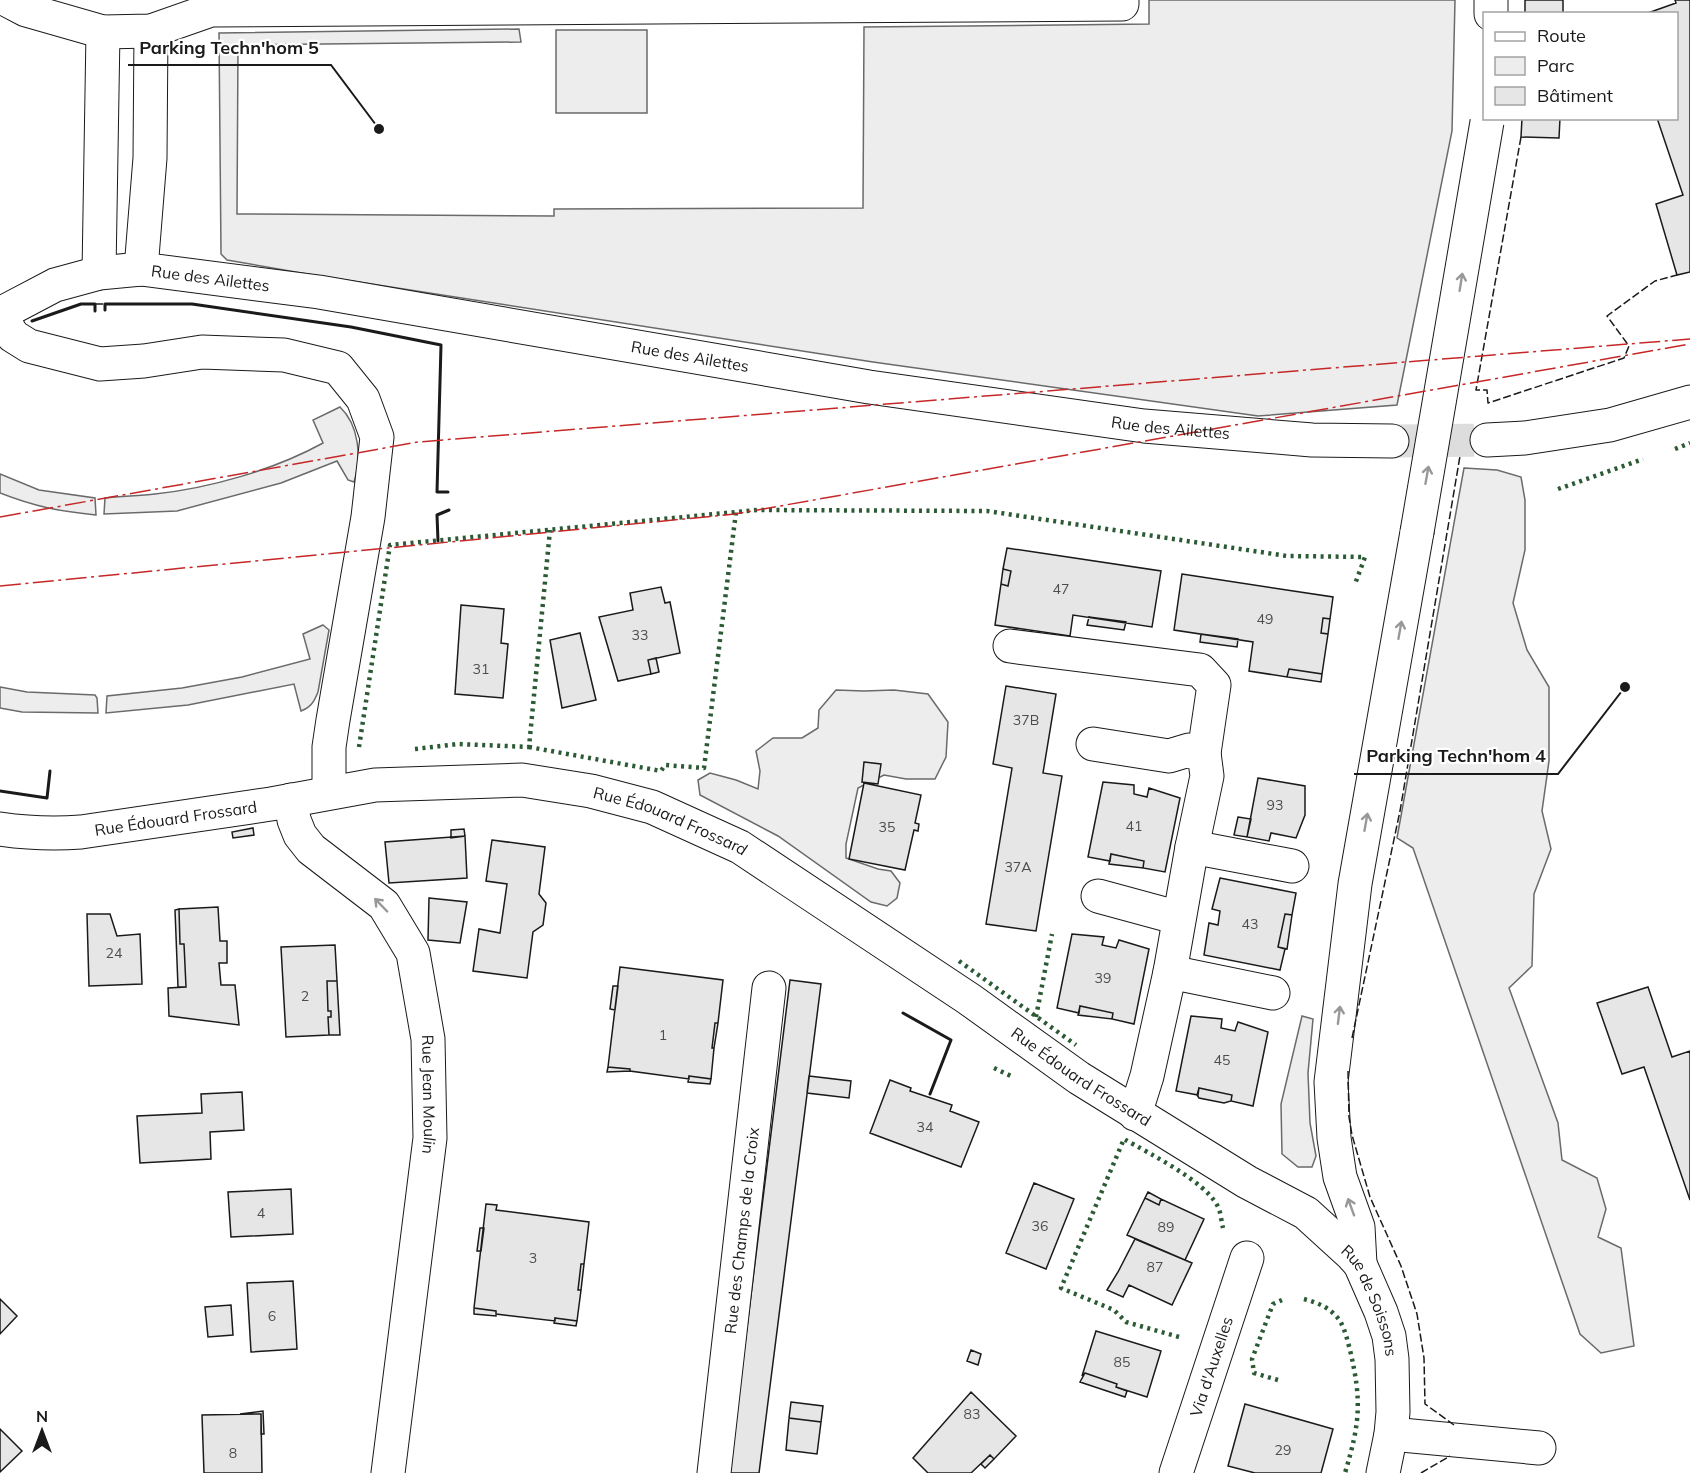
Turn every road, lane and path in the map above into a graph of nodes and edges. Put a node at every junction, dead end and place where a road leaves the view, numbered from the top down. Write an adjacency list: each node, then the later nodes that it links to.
1 (7, 0): 4 (street)
2 (1122, 0): 3 (street)
3 (151, 31): 4 (street); 6 (street)
4 (103, 32): 7 (street)
5 (1487, 120): 28 (street, one-way to 5, bridge)
6 (141, 269): 7 (street, Rue des Ailettes); 11 (street, Rue des Ailettes)
7 (99, 273): 8 (street, Rue des Ailettes)
8 (0, 315): 15 (street)
9 (1690, 402): 10 (street)
10 (1487, 440)
11 (1392, 441)
12 (1010, 646): 14 (street)
13 (1093, 744): 14 (street)
14 (1204, 753): 18 (street)
15 (329, 792): 16 (street, Rue Édouard Frossard); 25 (street, Rue Édouard Frossard)
16 (291, 800): 17 (street, Rue Édouard Frossard); 31 (street, Rue Jean Moulin, one-way to 16)
17 (0, 829)
18 (1192, 847): 19 (street); 21 (street)
19 (1292, 866)
20 (1098, 897): 21 (street)
21 (1179, 918): 22 (street)
22 (1170, 972): 24 (street); 25 (street)
23 (769, 988): 32 (street, Rue des Champs de la Croix)
24 (1273, 993)
25 (1135, 1113): 26 (street, Rue Édouard Frossard)
26 (1247, 1182): 28 (street, Rue de Soissons)
27 (1248, 1258): 33 (street, Via d'Auxelles)
28 (1360, 1264): 29 (street, Rue de Soissons)
29 (1391, 1434): 30 (street); 34 (street, Rue de Soissons)
30 (1539, 1448)
31 (388, 1473)
32 (714, 1473)
33 (1176, 1473)
34 (1383, 1473)

